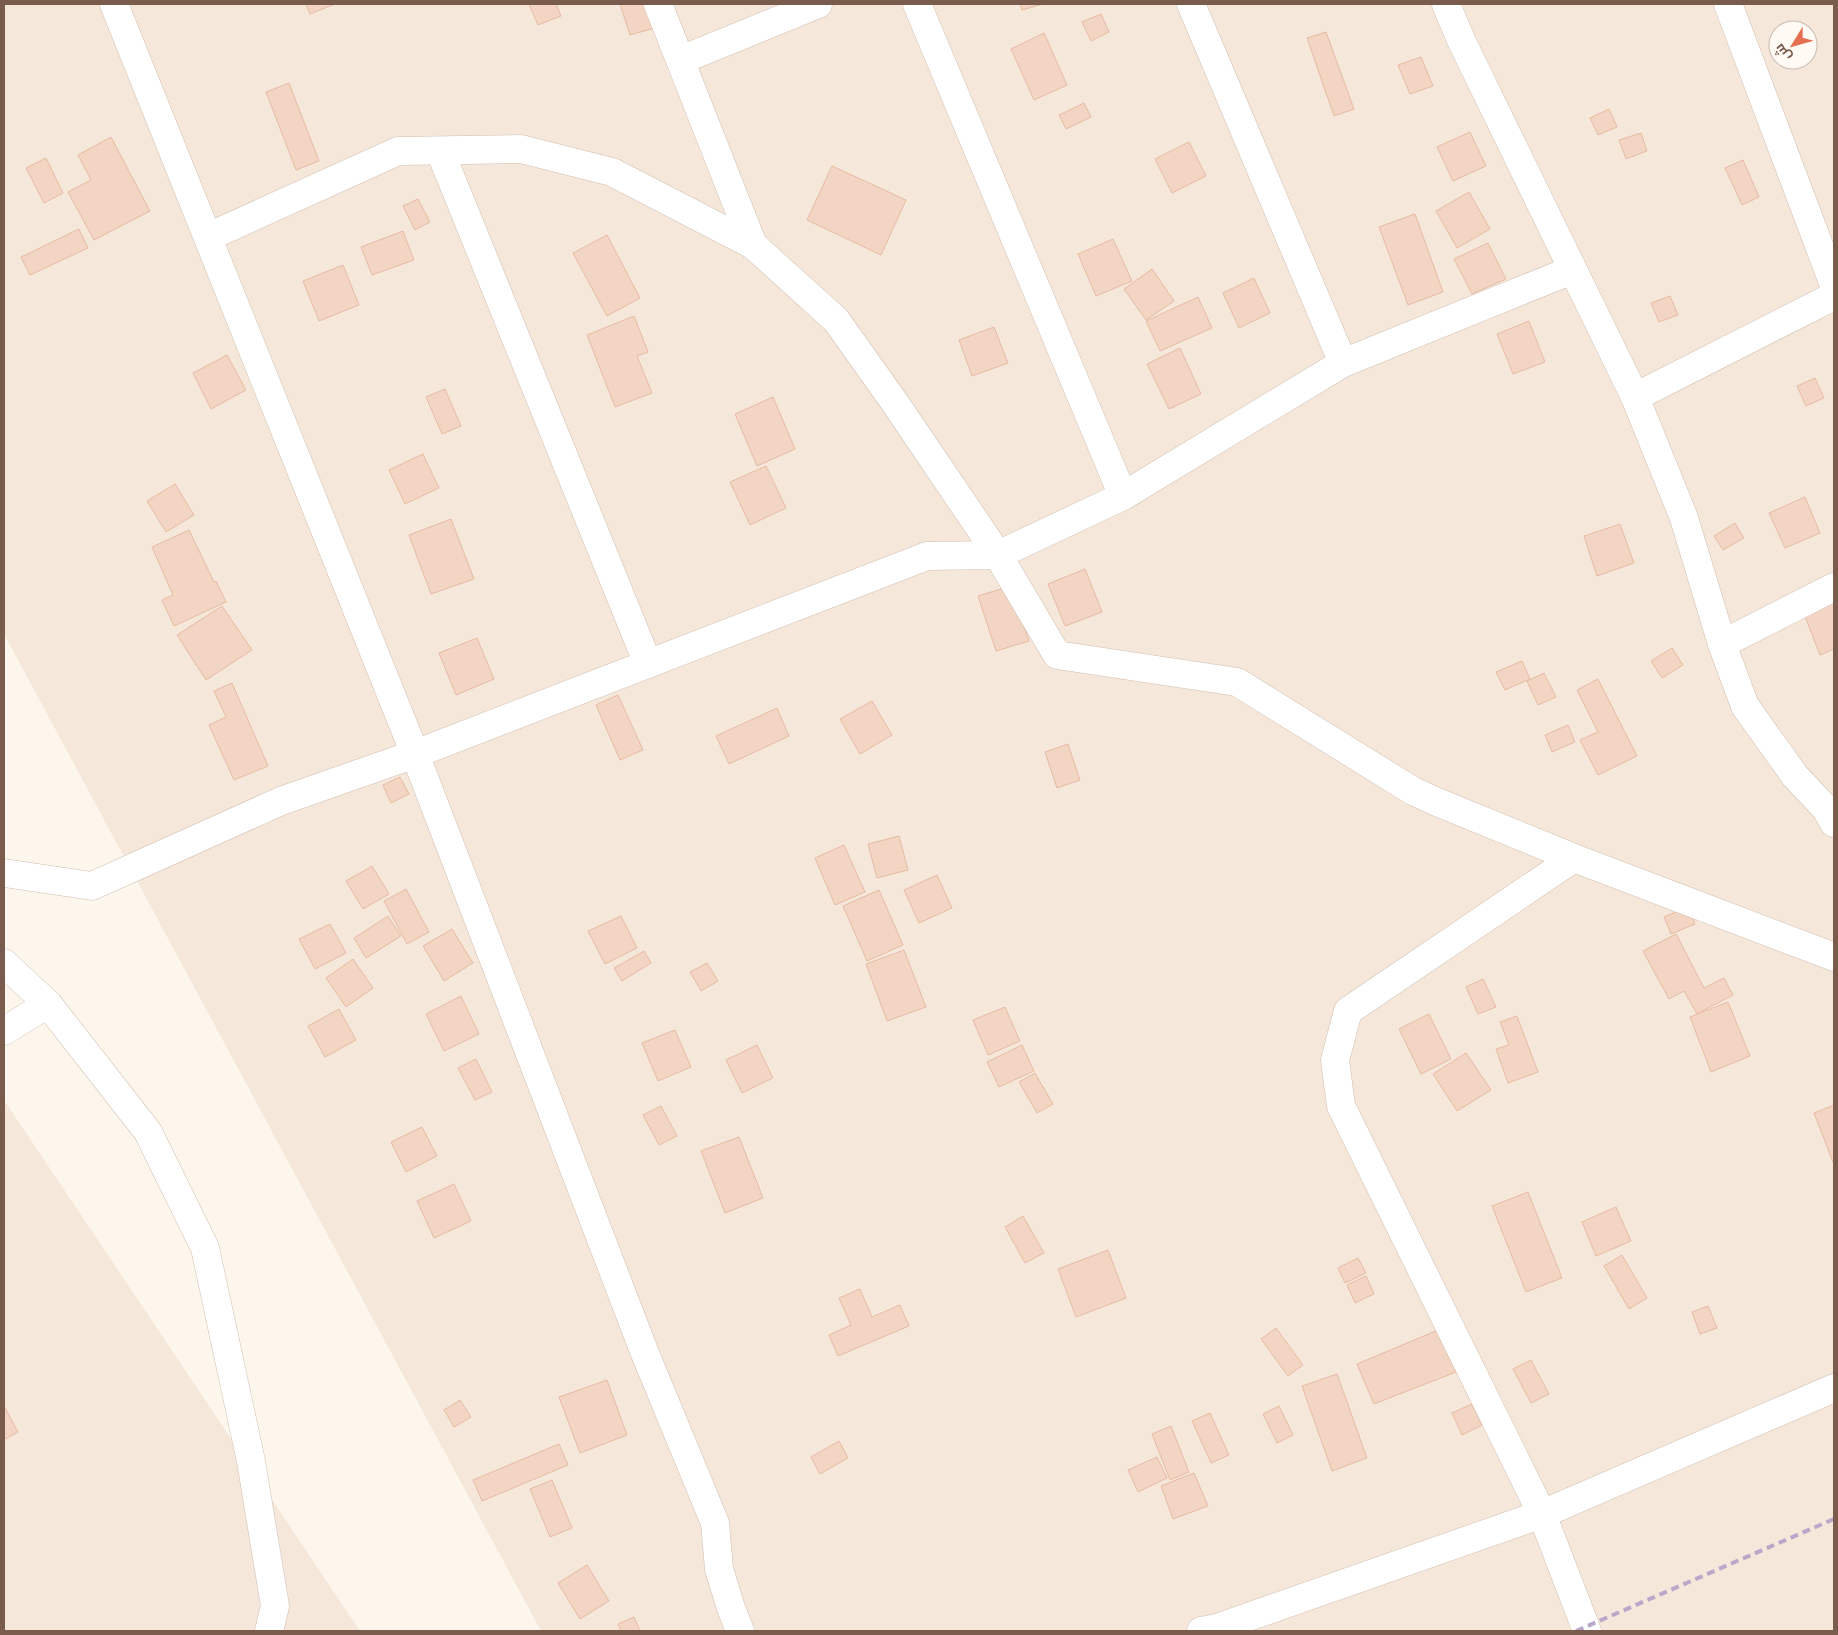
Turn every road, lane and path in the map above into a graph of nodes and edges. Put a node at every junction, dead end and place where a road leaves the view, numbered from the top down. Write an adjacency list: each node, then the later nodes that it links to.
1 (114, 4): 10 (street)
2 (658, 4): 8 (street)
3 (818, 4): 8 (street)
4 (917, 4): 17 (street)
5 (1191, 4): 15 (street)
6 (1446, 4): 12 (street)
7 (1728, 4): 13 (street)
8 (681, 60): 11 (street)
9 (440, 151): 10 (street); 11 (street); 21 (street)
10 (208, 238): 22 (street)
11 (753, 245): 18 (street)
12 (1572, 270): 15 (street); 16 (street)
13 (1834, 285)
14 (1834, 296): 16 (street)
15 (1343, 364): 17 (street)
16 (1635, 397): 20 (street)
17 (1123, 496): 18 (street)
18 (998, 555): 21 (street); 24 (street)
19 (1834, 588): 20 (street)
20 (1722, 644): 23 (street)
21 (648, 664): 22 (street)
22 (415, 754): 25 (street); 33 (street)
23 (1834, 823)
24 (1574, 858): 26 (street); 31 (street)
25 (4, 873)
26 (1834, 956)
27 (4, 963): 28 (street)
28 (48, 1004): 29 (street); 32 (street)
29 (4, 1031)
30 (1834, 1388): 31 (street)
31 (1542, 1514): 34 (street); 35 (street)
32 (269, 1631)
33 (740, 1631)
34 (1201, 1631)
35 (1587, 1631)

